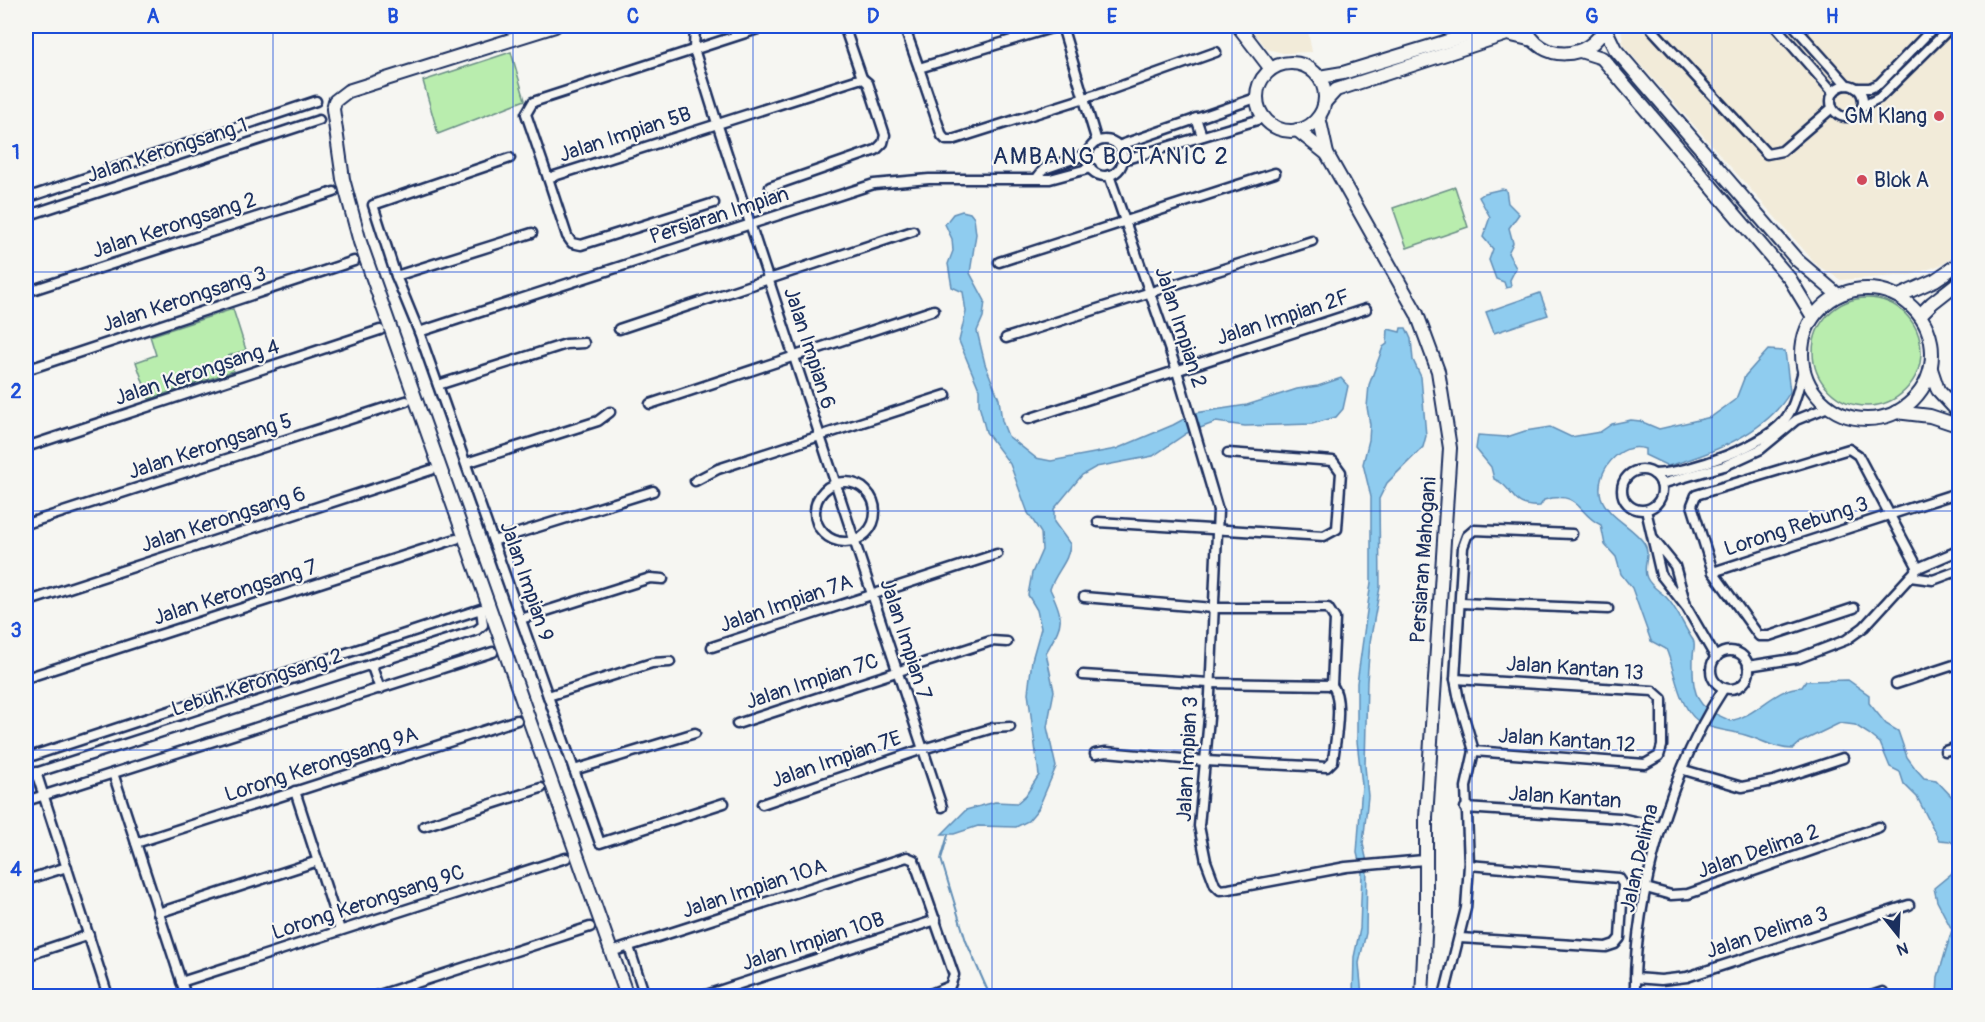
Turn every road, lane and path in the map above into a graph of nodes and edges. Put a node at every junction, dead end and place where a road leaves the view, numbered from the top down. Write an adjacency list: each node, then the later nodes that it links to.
1 (555, 26): 201 (main road)
2 (695, 26): 18 (street, Jalan Impian 6)
3 (767, 26): 18 (street)
4 (844, 26): 24 (street)
5 (904, 26): 21 (street)
6 (1058, 26): 21 (street)
7 (1062, 26): 28 (street)
8 (1238, 26): 22 (main road)
9 (1497, 26): 23 (main road)
10 (1525, 26): 17 (main road)
11 (1649, 26): 33 (street)
12 (1775, 26): 27 (street)
13 (1794, 26): 25 (street)
14 (1935, 26): 26 (street)
15 (1952, 26): 32 (street)
16 (1605, 27): 19 (main road); 72 (main road)
17 (1533, 40): 19 (main road); 31 (main road)
18 (694, 49): 38 (street, Jalan Impian 6); 52 (street)
19 (1580, 51): 77 (main road)
20 (1216, 52): 28 (street)
21 (919, 68): 28 (street)
22 (1271, 69): 23 (main road); 29 (main road)
23 (1319, 77): 31 (main road)
24 (862, 78): 38 (street, Jalan Impian 5B); 54 (street)
25 (1847, 85): 26 (street); 27 (street)
26 (1856, 88): 32 (street)
27 (1833, 92): 33 (street)
28 (1085, 98): 42 (street)
29 (1256, 98): 35 (street); 36 (main road)
30 (316, 101): 56 (street)
31 (1325, 102): 34 (main road)
32 (1863, 106): 33 (street)
33 (1832, 108)
34 (1319, 117): 40 (main road); 46 (main road)
35 (1196, 118): 39 (street); 41 (street)
36 (1264, 118): 40 (main road); 41 (street)
37 (319, 120): 58 (street, Jalan Kerongsang 1)
38 (717, 123): 52 (street, Jalan Impian 5B); 60 (street, Jalan Impian 6)
39 (1171, 126): 43 (street); 44 (street)
40 (1297, 130): 46 (main road)
41 (1202, 136): 43 (street)
42 (1097, 142): 44 (street); 45 (street)
43 (1177, 143): 48 (street)
44 (1118, 146): 48 (street)
45 (1088, 154): 49 (street); 53 (street, Persiaran Impian)
46 (1327, 154): 187 (main road, Persiaran Mahogani)
47 (510, 158): 67 (street, Jalan Impian 9)
48 (1123, 160): 51 (street)
49 (1091, 168): 51 (street); 53 (street, Persiaran Impian)
50 (1275, 173): 59 (street)
51 (1109, 175): 59 (street, Jalan Impian 2)
52 (548, 178): 57 (street, Jalan Impian 5B)
53 (1036, 178): 60 (street, Persiaran Impian)
54 (770, 187)
55 (334, 192): 70 (street, Jalan Kerongsang 2)
56 (26, 198)
57 (714, 203)
58 (26, 216)
59 (1126, 221): 65 (street); 71 (street, Jalan Impian 2)
60 (751, 224): 68 (street, Jalan Impian 6); 80 (street, Persiaran Impian)
61 (912, 231): 68 (street)
62 (532, 233): 67 (street)
63 (1312, 241): 71 (street)
64 (354, 261): 85 (street, Jalan Kerongsang 3)
65 (999, 262)
66 (1959, 263): 73 (main road)
67 (396, 276): 80 (street, Jalan Impian 9)
68 (768, 279): 78 (street); 83 (street, Jalan Impian 6)
69 (1959, 281): 76 (main road)
70 (26, 292)
71 (1152, 294): 81 (street); 87 (street, Jalan Impian 2)
72 (1838, 295): 73 (main road); 77 (main road)
73 (1899, 296): 76 (main road)
74 (1366, 309): 87 (street, Jalan Impian 2F)
75 (934, 310): 83 (street)
76 (1920, 315): 84 (main road)
77 (1813, 317): 86 (main road)
78 (619, 329)
79 (380, 330): 99 (street, Jalan Kerongsang 4)
80 (419, 332): 88 (street, Jalan Impian 9)
81 (1006, 338)
82 (584, 343): 88 (street)
83 (794, 358): 91 (street); 98 (street, Jalan Impian 6)
84 (1931, 369): 94 (main road); 95 (main road)
85 (26, 370)
86 (1803, 370): 92 (main road); 103 (street)
87 (1177, 371): 96 (street, Jalan Impian 2F); 108 (street, Jalan Impian 2)
88 (438, 385): 101 (street, Jalan Impian 9)
89 (946, 395): 98 (street)
90 (406, 402): 113 (street, Jalan Kerongsang 5)
91 (650, 404)
92 (1828, 407): 94 (main road); 106 (street)
93 (610, 412): 101 (street)
94 (1896, 412): 97 (main road)
95 (1959, 414)
96 (1028, 419)
97 (1959, 426)
98 (819, 436): 104 (street); 105 (street, Jalan Impian 6)
99 (26, 447)
100 (1228, 453): 114 (street)
101 (465, 463): 119 (street, Jalan Impian 9)
102 (431, 470): 129 (street, Jalan Kerongsang 6)
103 (1654, 474): 106 (street); 110 (street)
104 (695, 481)
105 (836, 484): 118 (street, Jalan Impian 6); 118 (street); 118 (street)
106 (1661, 484): 110 (street)
107 (653, 491): 119 (street)
108 (1215, 491): 114 (street, Jalan Impian 3)
109 (1959, 492): 111 (street, Lorong Rebung 3)
110 (1646, 510): 117 (street)
111 (1890, 515): 122 (street); 124 (street, Lorong Rebung 3); 124 (street)
112 (1098, 522): 114 (street)
113 (26, 524)
114 (1217, 531): 131 (street, Jalan Impian 3)
115 (1572, 534): 130 (street)
116 (456, 539): 146 (street, Jalan Kerongsang 7)
117 (1654, 539): 132 (street); 132 (street)
118 (855, 540): 127 (street, Jalan Impian 7)
119 (494, 541): 135 (street, Jalan Impian 9)
120 (1959, 550): 122 (street)
121 (997, 554): 127 (street, Jalan Impian 7A)
122 (1918, 568): 125 (street)
123 (1959, 570): 125 (street)
124 (1713, 572): 133 (street)
125 (1910, 577): 143 (street)
126 (663, 579): 135 (street)
127 (872, 593): 137 (street, Jalan Impian 7A); 144 (street, Jalan Impian 7)
128 (1084, 597): 131 (street)
129 (26, 602)
130 (1461, 603): 134 (street); 147 (street)
131 (1213, 608): 148 (street, Jalan Impian 3); 150 (street)
132 (1686, 608): 139 (street)
133 (1854, 608)
134 (1608, 609)
135 (521, 619): 153 (street, Jalan Impian 9)
136 (1007, 642): 144 (street, Jalan Impian 7C)
137 (712, 647)
138 (493, 652): 152 (street)
139 (1716, 658): 143 (street); 151 (street)
140 (670, 662): 153 (street)
141 (1959, 663): 149 (street)
142 (371, 664): 152 (street); 155 (street, Lebuh Kerongsang 2); 160 (street, Lebuh Kerongsang 2)
143 (1748, 666): 151 (street)
144 (898, 672): 156 (street, Jalan Impian 7C); 162 (street, Jalan Impian 7)
145 (1083, 675): 148 (street)
146 (26, 678)
147 (1455, 679): 157 (street, Jalan Kantan 13); 163 (street)
148 (1209, 683): 150 (street); 168 (street, Jalan Impian 3)
149 (1896, 684)
150 (1332, 685): 168 (street)
151 (1724, 688): 170 (street, Jalan Delima)
152 (380, 689): 172 (street)
153 (548, 696): 169 (street, Jalan Impian 9)
154 (517, 720): 175 (street, Lorong Kerongsang 9A)
155 (128, 724): 160 (street); 166 (street)
156 (737, 724)
157 (1663, 725): 163 (street, Jalan Kantan 12)
158 (1010, 728): 162 (street, Jalan Impian 7E)
159 (694, 733): 169 (street)
160 (134, 741): 171 (street, Lebuh Kerongsang 2)
161 (1959, 746): 164 (street)
162 (922, 749): 179 (street, Jalan Impian 7E); 180 (street, Jalan Impian 7)
163 (1474, 751): 181 (street)
164 (1945, 751)
165 (1095, 754): 168 (street)
166 (26, 758)
167 (1843, 758): 170 (street)
168 (1205, 761): 187 (street, Jalan Impian 3)
169 (574, 770): 178 (street, Jalan Impian 9)
170 (1684, 770): 183 (street, Jalan Delima)
171 (36, 772): 173 (street, Lebuh Kerongsang 2); 176 (street)
172 (113, 773): 176 (street); 185 (street)
173 (26, 776)
174 (541, 788): 182 (street)
175 (295, 791): 185 (street, Lorong Kerongsang 9A); 188 (street)
176 (44, 795): 177 (street); 190 (street)
177 (26, 801)
178 (723, 803)
179 (762, 804)
180 (942, 807)
181 (1466, 808): 183 (street, Jalan Kantan); 189 (street)
182 (424, 826)
183 (1661, 827): 192 (street, Jalan Delima)
184 (1879, 827): 192 (street, Jalan Delima 2)
185 (136, 843): 194 (street)
186 (566, 858): 197 (street, Lorong Kerongsang 9C)
187 (1424, 860): 213 (main road, Persiaran Mahogani)
188 (318, 861): 194 (street); 197 (street)
189 (1469, 865): 199 (street); 199 (street)
190 (67, 867): 191 (street); 198 (street)
191 (26, 880)
192 (1646, 888): 203 (street, Jalan Delima)
193 (1909, 905): 203 (street, Jalan Delima 3)
194 (159, 913): 204 (street)
195 (936, 920): 200 (street, Jalan Impian 10A); 211 (street, Jalan Impian 10B); 212 (street)
196 (590, 927): 208 (street)
197 (340, 930): 204 (street, Lorong Kerongsang 9C)
198 (89, 935): 202 (street); 206 (street)
199 (1460, 938): 214 (street)
200 (629, 947): 201 (street, Jalan Impian 10A); 210 (street)
201 (611, 952): 209 (main road)
202 (26, 956)
203 (1635, 978): 215 (street, Jalan Delima)
204 (181, 982): 207 (street)
205 (1884, 992): 216 (street)
206 (108, 996)
207 (186, 996)
208 (376, 996)
209 (618, 996)
210 (645, 996)
211 (703, 996)
212 (925, 996)
213 (1422, 996)
214 (1444, 996)
215 (1635, 996)
216 (1871, 996)

